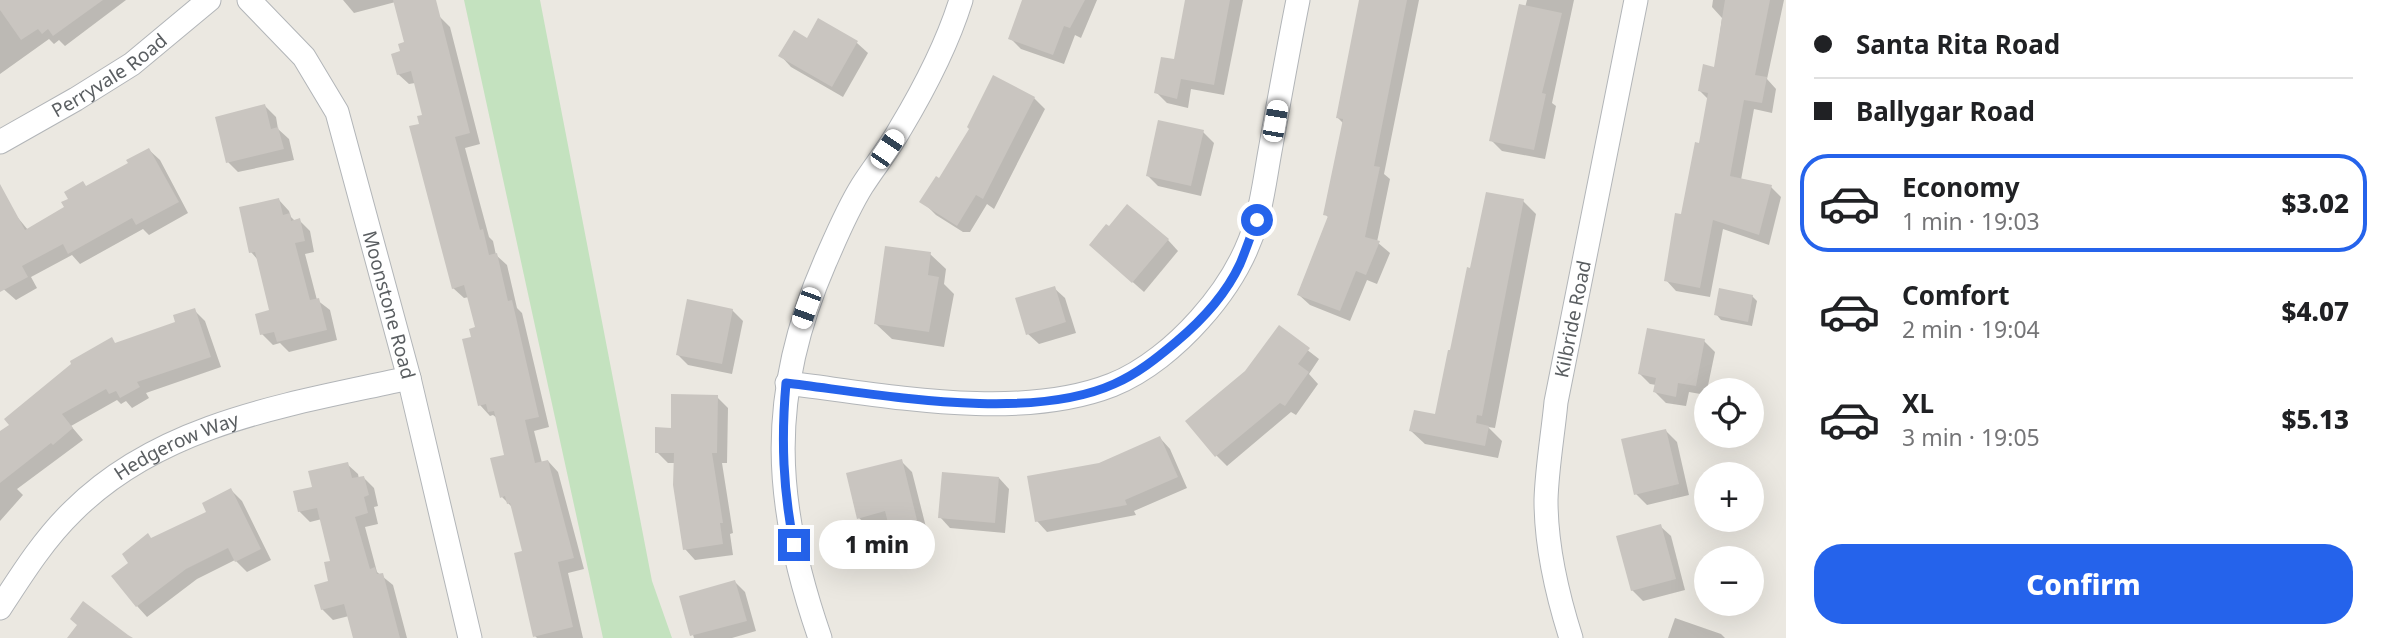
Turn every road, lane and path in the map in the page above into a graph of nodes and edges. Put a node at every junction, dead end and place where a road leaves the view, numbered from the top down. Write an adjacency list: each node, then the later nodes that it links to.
1 (209, 0): 6 (street, Perryvale Road)
2 (250, 0): 7 (street, Moonstone Road)
3 (961, 0): 8 (street)
4 (1298, 0): 8 (street)
5 (1636, 0): 12 (street, Kilbride Road)
6 (0, 142)
7 (409, 379): 9 (street, Hedgerow Way); 10 (street, Moonstone Road)
8 (786, 383): 11 (street)
9 (0, 608)
10 (470, 638)
11 (820, 638)
12 (1571, 638)

